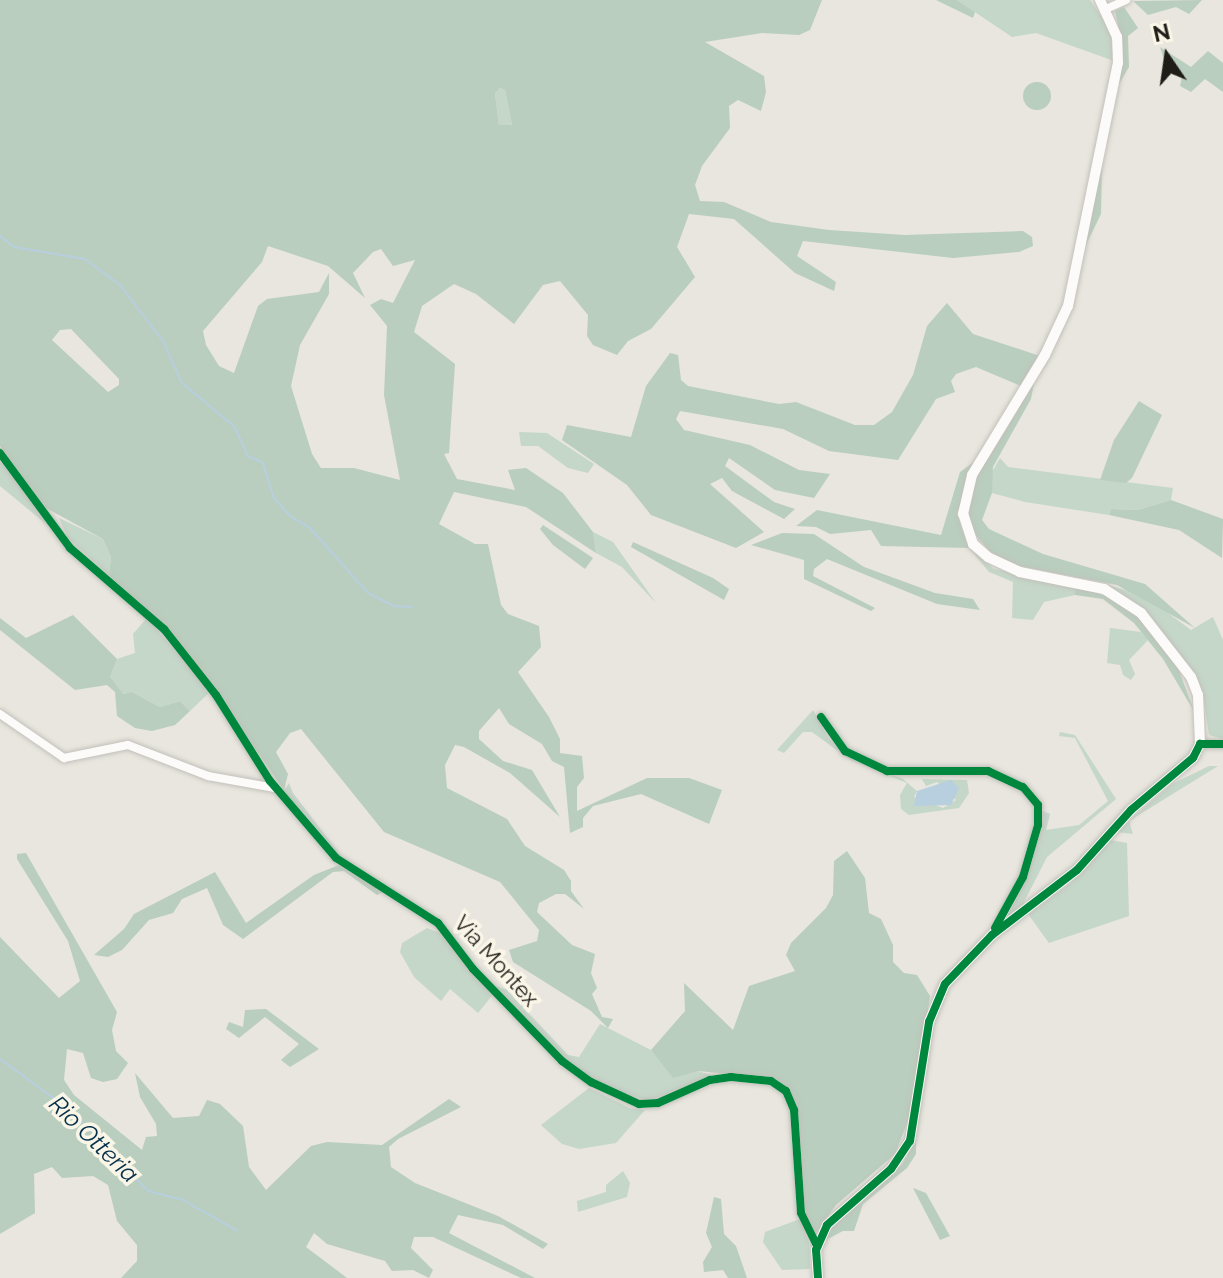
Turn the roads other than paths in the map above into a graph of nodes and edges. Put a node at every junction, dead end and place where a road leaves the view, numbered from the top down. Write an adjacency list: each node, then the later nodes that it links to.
1 (1126, 0): 2 (street)
2 (1103, 4): 6 (main road)
3 (0, 453): 8 (street, Via Montex)
4 (0, 714): 8 (street)
5 (821, 717): 9 (street)
6 (1200, 744): 7 (street); 9 (main road)
7 (1223, 744)
8 (275, 788): 10 (street, Via Montex)
9 (992, 935): 10 (main road)
10 (817, 1246): 11 (main road)
11 (818, 1278)

